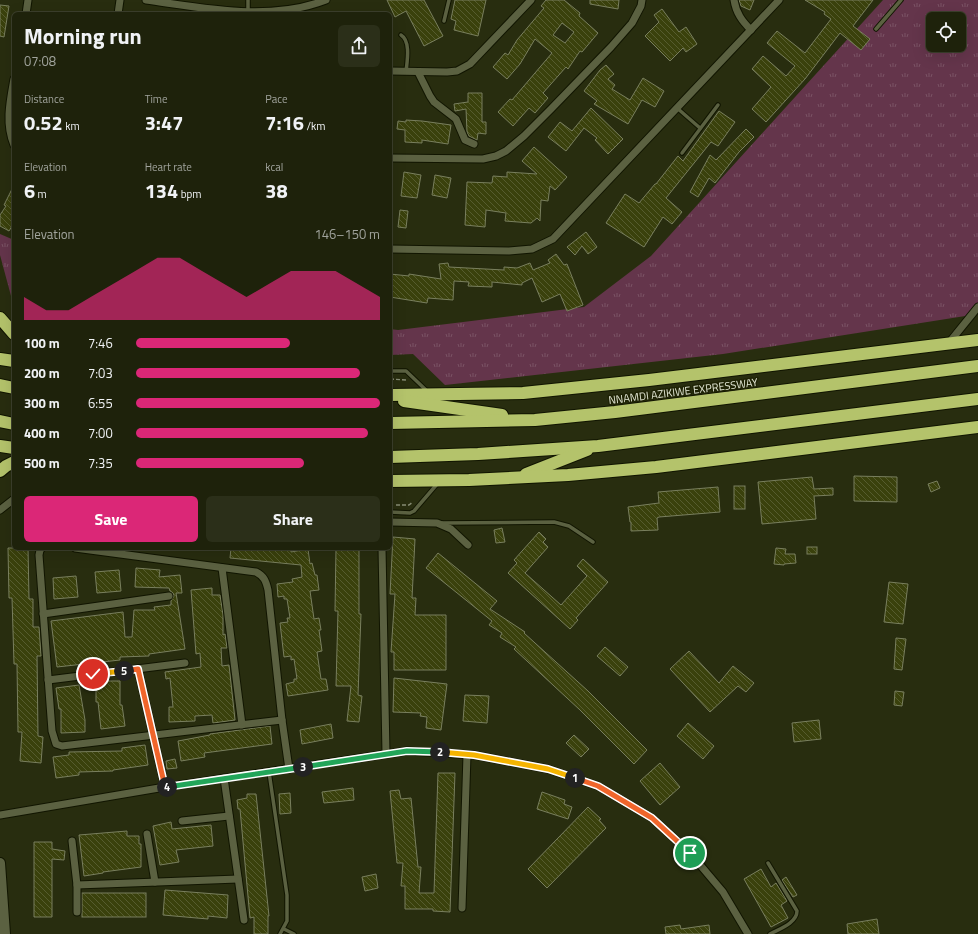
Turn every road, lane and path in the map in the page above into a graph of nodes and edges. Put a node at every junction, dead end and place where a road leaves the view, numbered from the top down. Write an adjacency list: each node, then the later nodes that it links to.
1 (28, 0): 14 (street)
2 (120, 0): 15 (street)
3 (146, 0): 12 (street)
4 (248, 0): 16 (lane)
5 (326, 0): 16 (street)
6 (449, 0): 17 (lane)
7 (531, 0): 23 (street)
8 (642, 0): 31 (street)
9 (734, 0): 19 (street)
10 (779, 0): 19 (street)
11 (901, 0): 18 (lane)
12 (162, 1): 13 (street)
13 (204, 11): 16 (street)
14 (26, 12)
15 (118, 12)
16 (248, 12)
17 (444, 21)
18 (876, 29)
19 (751, 30): 26 (street)
20 (401, 35): 22 (lane)
21 (392, 71): 22 (street)
22 (406, 72): 23 (street)
23 (418, 72): 29 (street)
24 (12, 92): 28 (street)
25 (718, 105): 27 (lane)
26 (677, 108): 27 (lane); 32 (street)
27 (700, 128): 30 (lane)
28 (12, 140)
29 (474, 144)
30 (682, 153)
31 (392, 158)
32 (392, 250)
33 (978, 308): 37 (street)
34 (0, 318): 35 (highway)
35 (12, 332)
36 (978, 340): 37 (highway, NNAMDI AZIKIWE EXPRESSWAY)
37 (948, 344): 46 (highway, NNAMDI AZIKIWE EXPRESSWAY)
38 (0, 359): 39 (highway)
39 (12, 361)
40 (978, 366): 50 (highway, NNAMDI AZIKIWE EXPRESSWAY)
41 (392, 371): 46 (lane)
42 (392, 379): 43 (path)
43 (412, 380)
44 (0, 385): 45 (highway)
45 (12, 388)
46 (431, 394): 47 (highway, NNAMDI AZIKIWE EXPRESSWAY)
47 (392, 395)
48 (392, 398): 50 (highway)
49 (978, 399): 56 (highway)
50 (535, 420): 52 (highway, NNAMDI AZIKIWE EXPRESSWAY)
51 (0, 421): 53 (highway)
52 (392, 423)
53 (12, 424)
54 (978, 427): 61 (highway)
55 (0, 446): 57 (highway)
56 (598, 446): 58 (highway); 61 (highway)
57 (12, 448)
58 (392, 456)
59 (12, 463): 60 (highway)
60 (0, 471)
61 (516, 478): 62 (highway)
62 (440, 480): 63 (highway); 68 (lane)
63 (392, 481)
64 (12, 501): 67 (street)
65 (392, 505): 66 (path)
66 (409, 505)
67 (0, 510)
68 (392, 512)
69 (392, 522): 70 (street)
70 (437, 523): 71 (lane); 72 (street)
71 (593, 542)
72 (468, 545)
73 (40, 550): 78 (street)
74 (90, 550): 76 (street)
75 (382, 550): 85 (street)
76 (222, 568): 82 (street); 83 (street)
77 (169, 596): 78 (street)
78 (43, 614): 81 (street)
79 (185, 663): 80 (street)
80 (138, 669): 81 (street); 84 (street)
81 (48, 680): 84 (street)
82 (282, 720): 83 (street); 87 (street)
83 (242, 725): 84 (street)
84 (153, 736): 90 (street)
85 (386, 754): 86 (street); 87 (street)
86 (467, 755): 101 (street); 108 (street)
87 (289, 769): 88 (street)
88 (270, 772): 89 (street); 104 (lane)
89 (224, 778): 90 (street); 92 (street)
90 (165, 787): 91 (street)
91 (0, 815)
92 (229, 816): 93 (street); 98 (street)
93 (182, 821)
94 (147, 834): 99 (street)
95 (72, 841): 100 (street)
96 (0, 863): 105 (main road)
97 (768, 863): 109 (lane)
98 (238, 879): 99 (street); 103 (street)
99 (155, 882): 100 (street)
100 (77, 885): 102 (street)
101 (462, 908)
102 (77, 912)
103 (244, 920)
104 (284, 929): 106 (lane); 107 (lane)
105 (5, 934)
106 (280, 934)
107 (294, 934)
108 (748, 934)
109 (770, 934)

